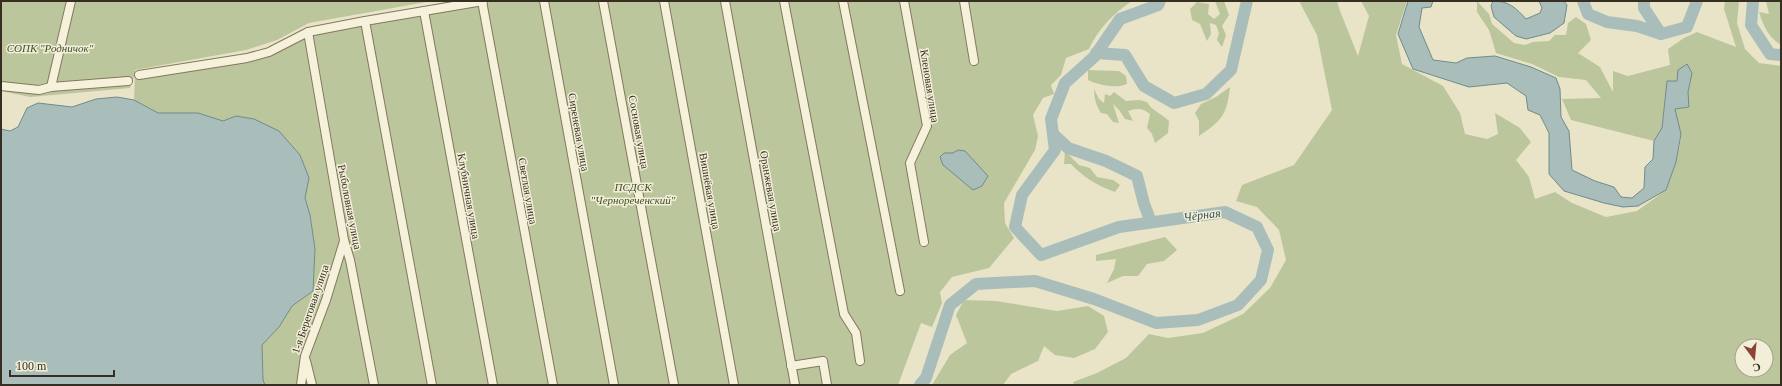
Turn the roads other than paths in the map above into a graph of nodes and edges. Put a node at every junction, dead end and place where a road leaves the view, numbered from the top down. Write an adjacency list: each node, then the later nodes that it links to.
1 (71, 1): 18 (street)
2 (483, 1): 11 (street); 30 (street, Светлая улица)
3 (544, 1): 31 (street, Сиреневая улица)
4 (603, 1): 32 (street, Сосновая улица)
5 (664, 1): 33 (street, Вишнёвая улица)
6 (725, 1): 24 (street, Оранжевая улица)
7 (784, 1): 23 (street)
8 (843, 1): 21 (street)
9 (904, 1): 20 (street, Кленовая улица)
10 (964, 1): 14 (street)
11 (424, 11): 12 (street); 29 (street, Клубничная улица)
12 (365, 21): 13 (street); 28 (street)
13 (308, 32): 15 (street); 19 (street, Рыболовная улица)
14 (974, 61)
15 (139, 75)
16 (128, 81): 18 (street)
17 (1, 86): 18 (street)
18 (51, 87)
19 (344, 240): 22 (street, 1-я Береговая улица); 27 (street, Рыболовная улица)
20 (924, 242)
21 (900, 291)
22 (305, 356): 25 (street, 1-я Береговая улица); 26 (street)
23 (860, 361)
24 (792, 366): 34 (street, Оранжевая улица); 35 (street)
25 (301, 385)
26 (312, 385)
27 (374, 385)
28 (432, 385)
29 (493, 385)
30 (553, 385)
31 (614, 385)
32 (674, 385)
33 (734, 385)
34 (795, 385)
35 (827, 385)

